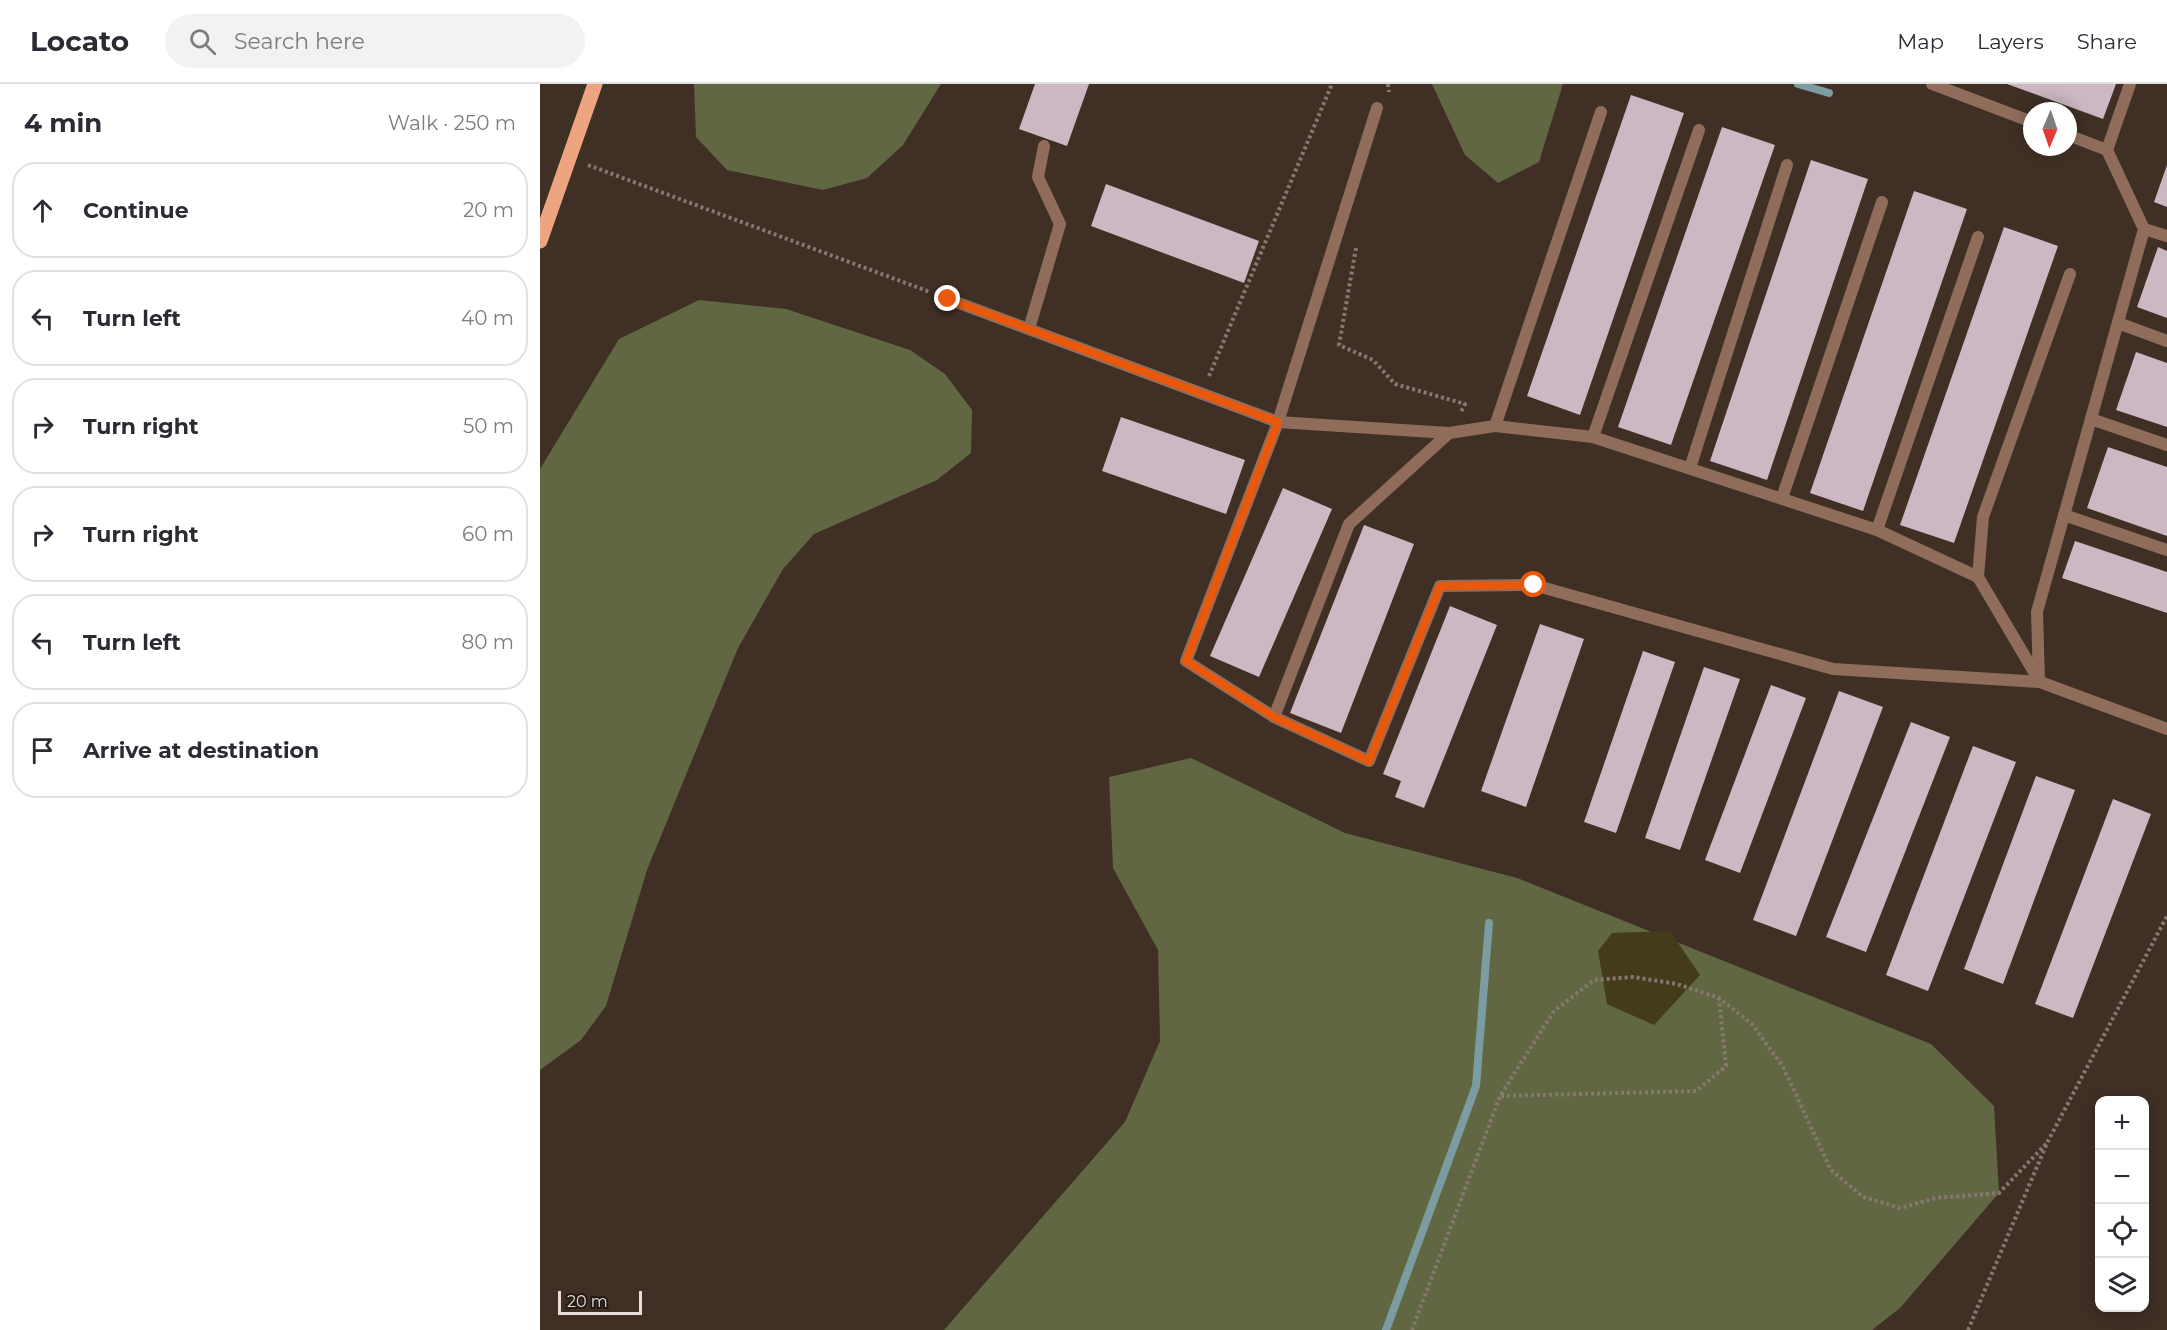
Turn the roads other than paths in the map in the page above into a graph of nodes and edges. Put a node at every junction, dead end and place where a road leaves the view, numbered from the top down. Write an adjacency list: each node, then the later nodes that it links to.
1 (595, 84): 16 (main road)
2 (1932, 84): 6 (street)
3 (2130, 84): 10 (street)
4 (1377, 108): 23 (street)
5 (1601, 112): 24 (street)
6 (2023, 119)
7 (1699, 130): 26 (street)
8 (2077, 138): 10 (street)
9 (1044, 146): 20 (street)
10 (2107, 150): 13 (street)
11 (1786, 165): 28 (street)
12 (1882, 202): 29 (street)
13 (2144, 229): 14 (street); 19 (street)
14 (2167, 236)
15 (1978, 237): 31 (street)
16 (540, 241)
17 (2070, 274): 33 (street)
18 (948, 299): 20 (street)
19 (2118, 323): 21 (street); 22 (street)
20 (1029, 329): 23 (street)
21 (2167, 341)
22 (2091, 419): 27 (street); 30 (street)
23 (1278, 422): 25 (street); 35 (street)
24 (1495, 426): 25 (street); 26 (street)
25 (1449, 433): 35 (street)
26 (1593, 437): 28 (street)
27 (2167, 445)
28 (1690, 468): 29 (street)
29 (1782, 498): 31 (street)
30 (2064, 515): 32 (street); 34 (street)
31 (1877, 530): 33 (street)
32 (2167, 550)
33 (1978, 577): 34 (street)
34 (2040, 682): 35 (street); 36 (street)
35 (1274, 717)
36 (2167, 729)

